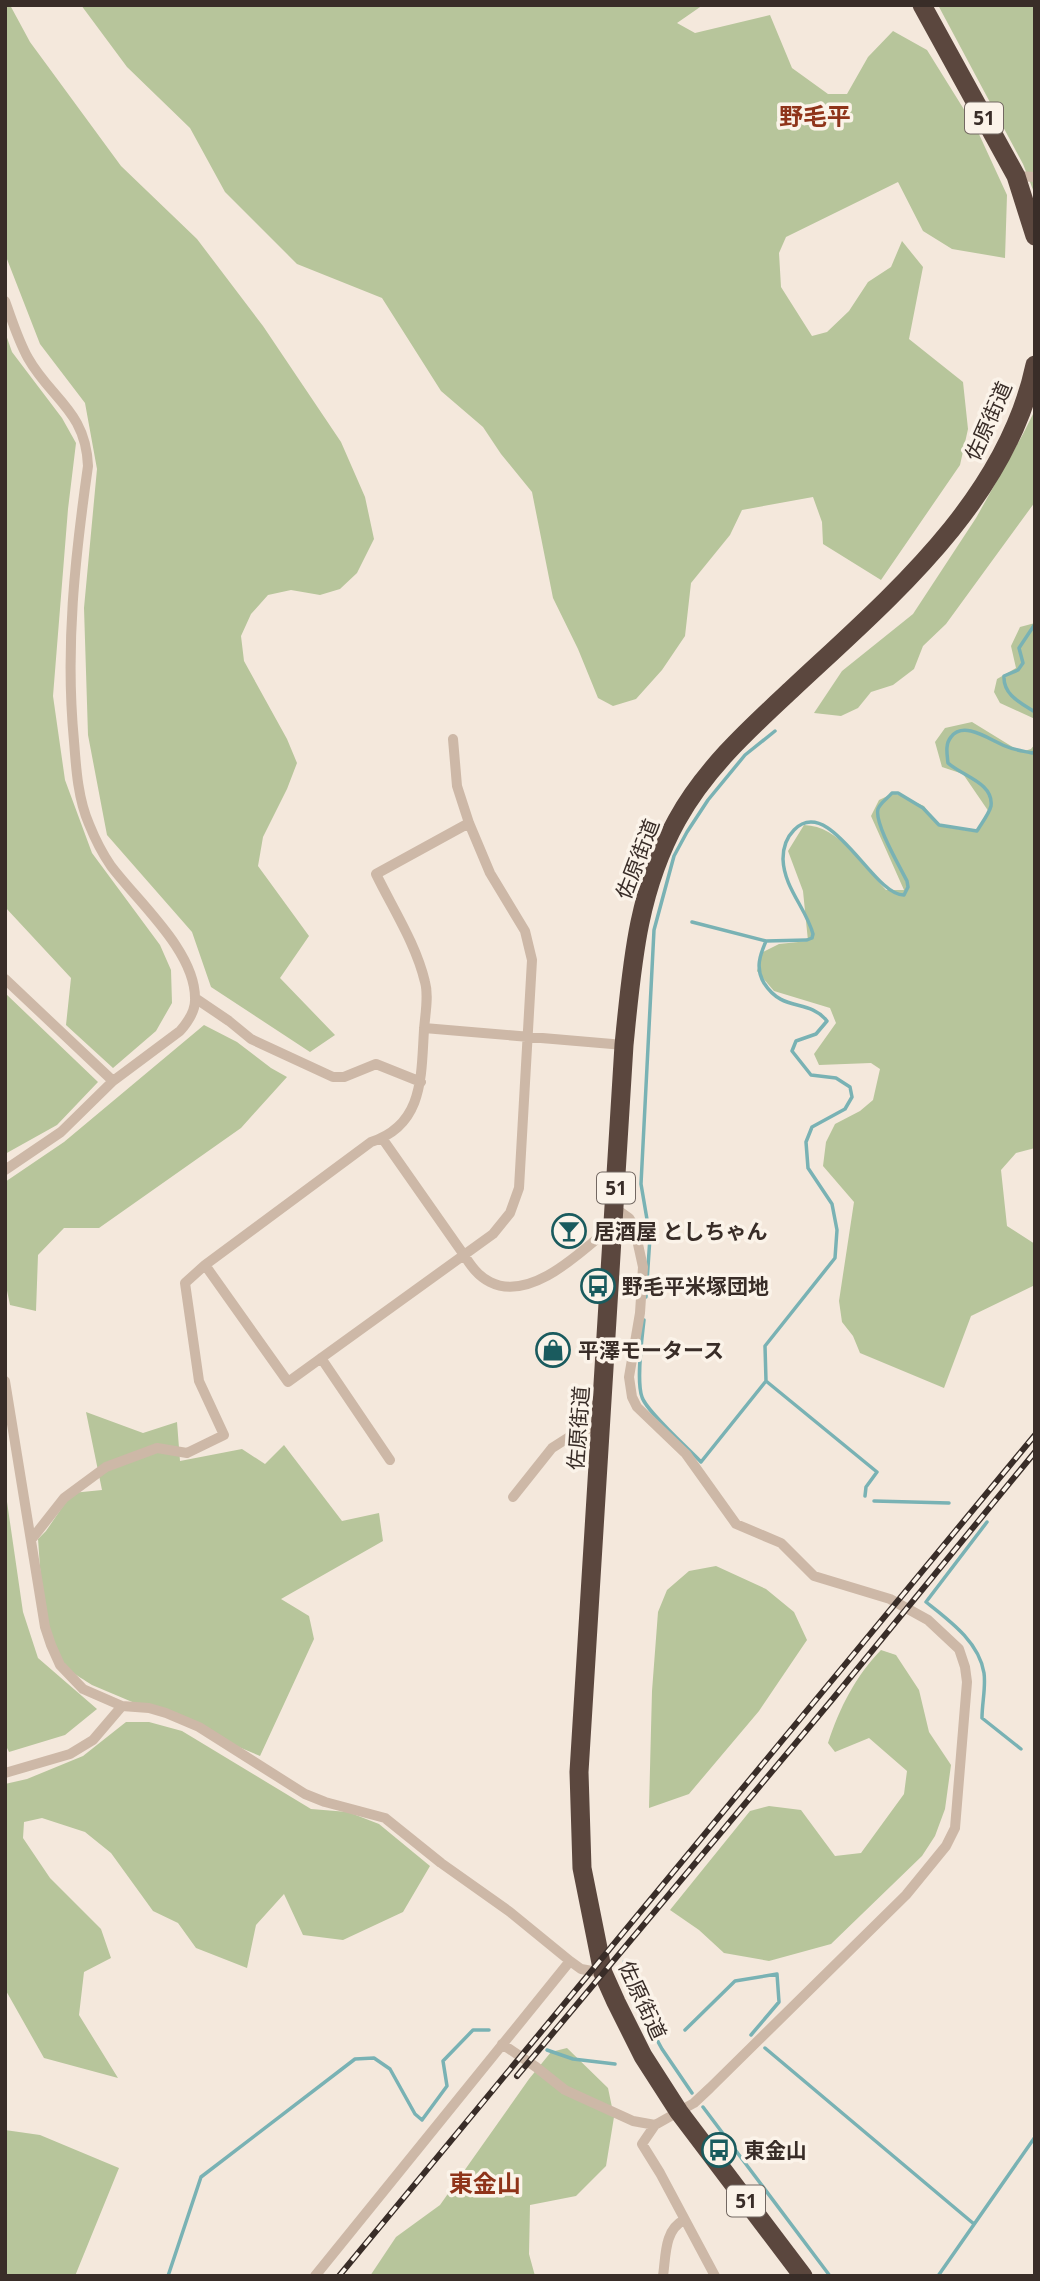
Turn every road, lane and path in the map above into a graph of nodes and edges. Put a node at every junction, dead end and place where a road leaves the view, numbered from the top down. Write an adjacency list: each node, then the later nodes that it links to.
1 (922, 5): 2 (highway, 51)
2 (1026, 177): 3 (highway, 51)
3 (1035, 236)
4 (5, 301): 9 (street)
5 (1035, 365): 12 (highway, 佐原街道 / 51)
6 (453, 739): 7 (street)
7 (469, 823): 10 (street); 11 (street)
8 (5, 979): 13 (street)
9 (195, 998): 13 (street); 14 (street)
10 (424, 1028): 11 (street); 14 (street)
11 (529, 1035): 12 (street); 18 (street)
12 (624, 1045): 17 (highway, 佐原街道 / 51)
13 (113, 1081): 16 (street)
14 (421, 1082): 15 (street)
15 (383, 1138): 18 (street); 19 (street)
16 (5, 1170)
17 (615, 1216): 18 (street); 22 (highway, 佐原街道 / 51); 31 (street)
18 (464, 1255): 20 (street)
19 (205, 1265): 20 (street); 25 (street)
20 (321, 1358): 23 (street)
21 (5, 1381): 25 (street)
22 (601, 1424): 24 (street); 29 (highway, 佐原街道 / 51)
23 (390, 1460)
24 (513, 1497)
25 (31, 1540): 26 (street)
26 (122, 1706): 27 (street); 28 (street)
27 (5, 1773)
28 (570, 1961): 29 (street); 30 (street)
29 (603, 1973): 31 (highway, 佐原街道 / 51)
30 (502, 2044): 32 (street); 34 (street)
31 (679, 2112): 32 (street); 37 (highway, 佐原街道 / 51)
32 (655, 2125): 33 (street)
33 (684, 2220): 35 (street); 36 (street)
34 (315, 2276)
35 (663, 2276)
36 (715, 2276)
37 (803, 2276)

